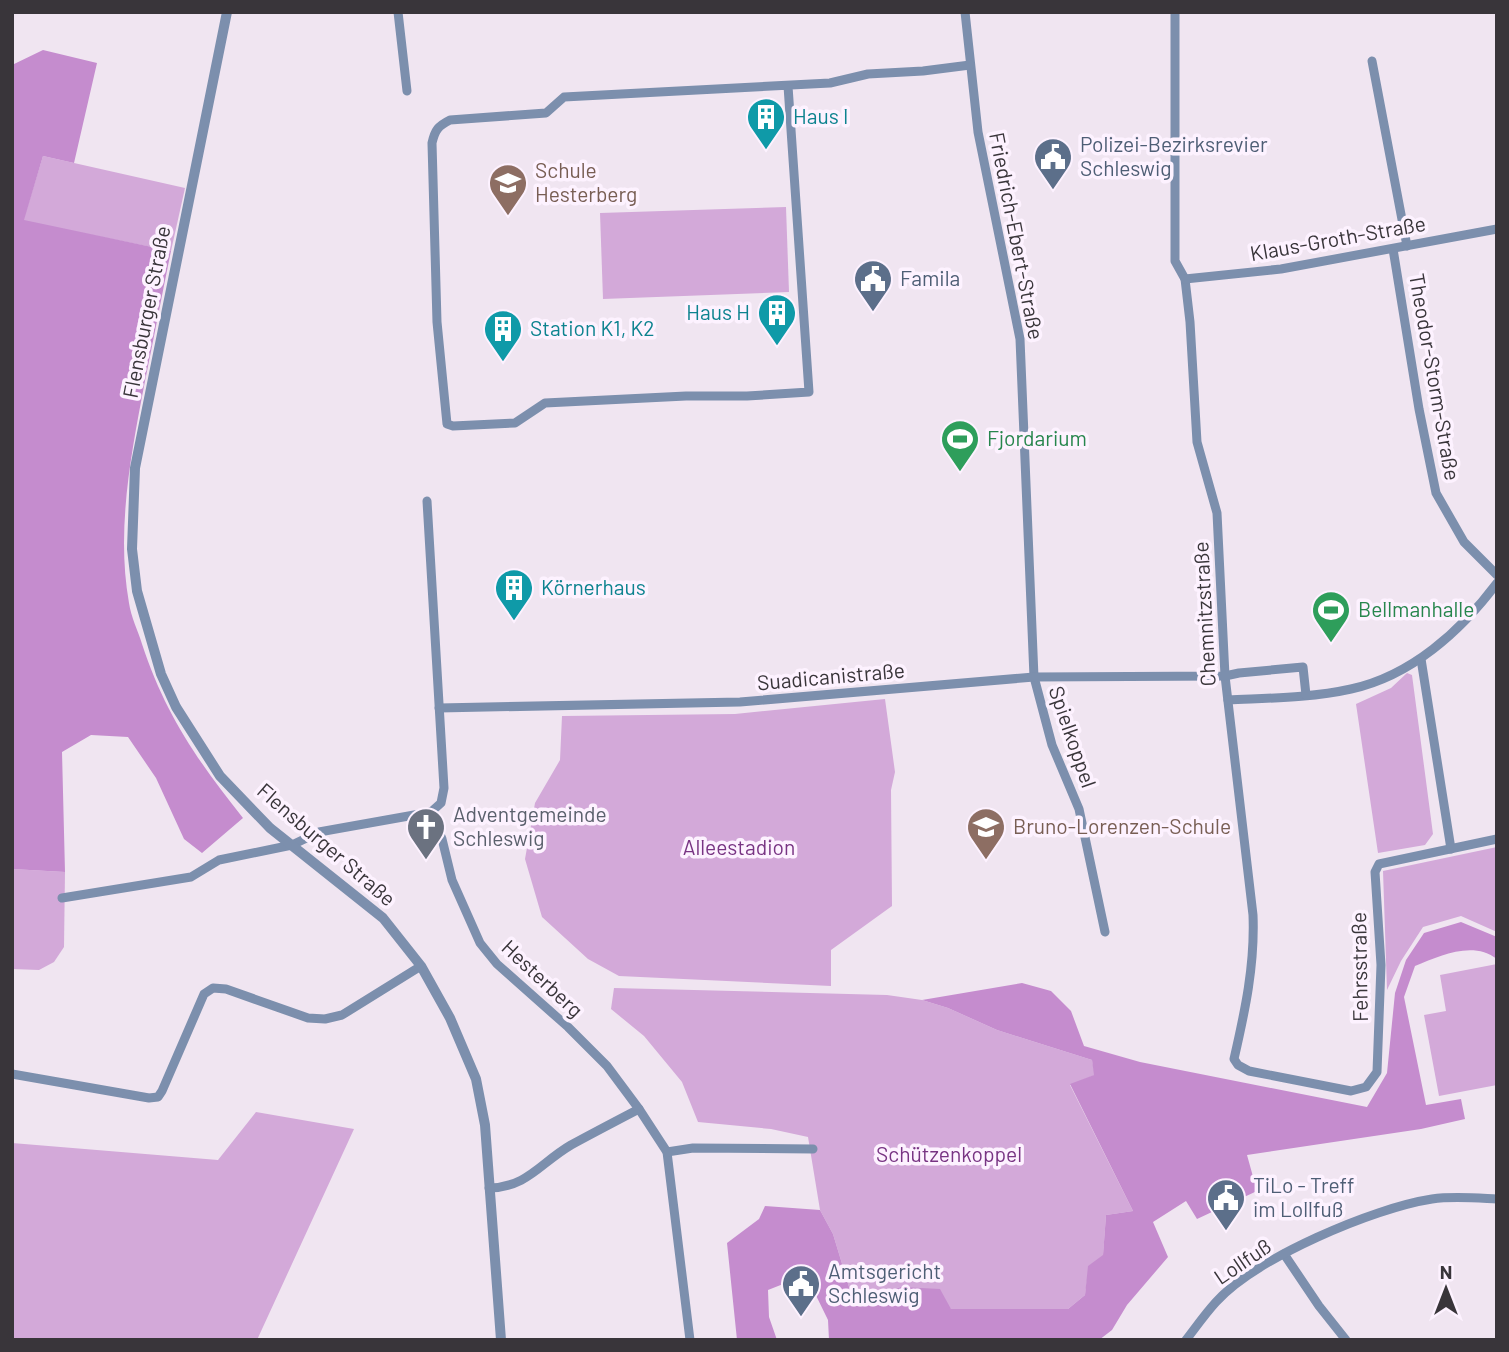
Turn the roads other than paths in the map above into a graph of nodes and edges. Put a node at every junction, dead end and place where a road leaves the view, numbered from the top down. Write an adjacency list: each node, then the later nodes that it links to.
1 (228, 12): 24 (street, Flensburger Straße)
2 (398, 12): 8 (street)
3 (965, 12): 6 (street, Friedrich-Ebert-Straße)
4 (1175, 12): 12 (street, Chemnitzstraße)
5 (1372, 61): 10 (street)
6 (970, 65): 7 (street); 18 (street, Friedrich-Ebert-Straße)
7 (788, 86): 7 (street)
8 (407, 91)
9 (1497, 229): 10 (street, Klaus-Groth-Straße)
10 (1407, 246): 11 (street, Klaus-Groth-Straße)
11 (1393, 249): 12 (street, Klaus-Groth-Straße); 14 (street, Theodor-Storm-Straße)
12 (1185, 279): 17 (street, Chemnitzstraße)
13 (427, 501): 21 (street)
14 (1497, 575)
15 (1497, 583): 16 (street)
16 (1421, 659): 19 (street); 25 (street)
17 (1225, 676): 18 (street, Suadicanistraße); 19 (street, Suadicanistraße); 20 (street, Chemnitzstraße)
18 (1034, 677): 21 (street, Suadicanistraße); 27 (street, Spielkoppel)
19 (1306, 695): 20 (street)
20 (1227, 700): 29 (street, Chemnitzstraße)
21 (439, 708): 22 (street)
22 (430, 812): 24 (street); 31 (street, Hesterberg)
23 (1497, 839): 25 (street)
24 (292, 845): 26 (street); 28 (street, Flensburger Straße)
25 (1451, 849): 29 (street, Fehrsstraße)
26 (62, 898)
27 (1105, 932)
28 (421, 965): 30 (street); 34 (street, Flensburger Straße)
29 (1377, 1072)
30 (12, 1074)
31 (639, 1109): 33 (street, Hesterberg); 34 (street)
32 (813, 1149): 33 (street)
33 (667, 1152): 38 (street, Hesterberg)
34 (489, 1188): 37 (street, Flensburger Straße)
35 (1497, 1199): 36 (street, Lollfuß)
36 (1284, 1254): 39 (street, Lollfuß); 40 (street)
37 (500, 1340)
38 (690, 1340)
39 (1186, 1340)
40 (1346, 1340)

